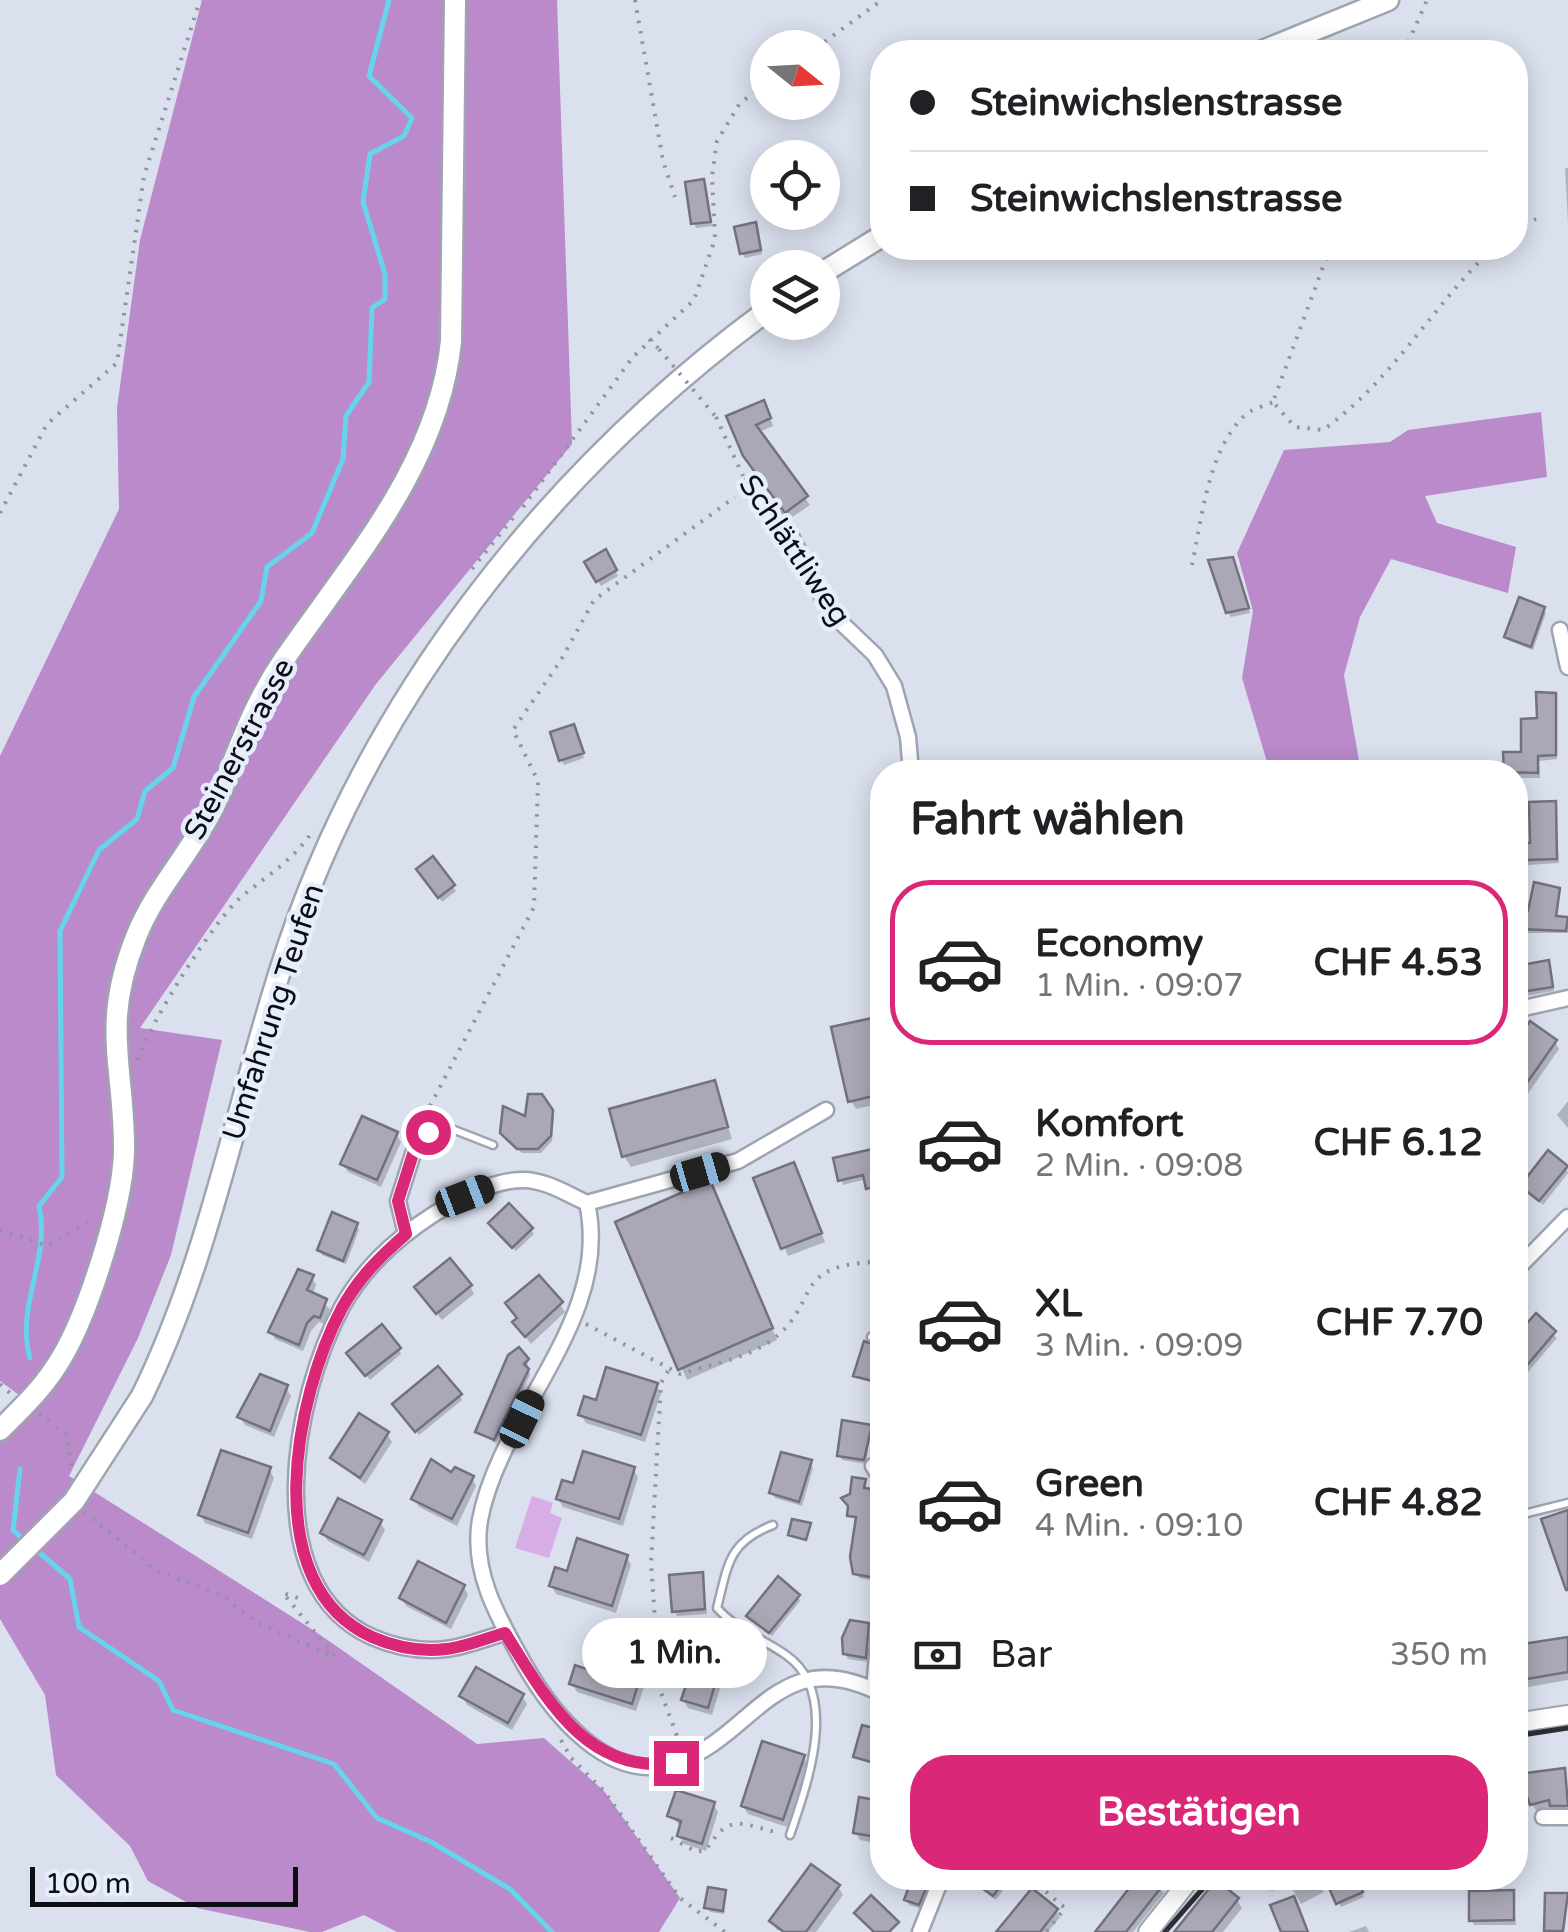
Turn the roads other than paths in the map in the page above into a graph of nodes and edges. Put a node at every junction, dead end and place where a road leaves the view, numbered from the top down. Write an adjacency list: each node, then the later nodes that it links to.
1 (455, 0): 21 (main road, Steinerstrasse)
2 (1388, 0): 3 (main road)
3 (1289, 40)
4 (870, 243): 5 (main road)
5 (840, 261)
6 (750, 324): 25 (main road, Umfahrung Teufen, bridge)
7 (748, 487): 10 (street, Schlättliweg)
8 (1560, 630): 9 (street)
9 (1568, 667)
10 (910, 760)
11 (1568, 998): 12 (street)
12 (1528, 1007)
13 (826, 1110): 17 (street)
14 (424, 1119): 15 (street)
15 (419, 1135): 16 (lane); 19 (street)
16 (493, 1146)
17 (587, 1203): 19 (street); 26 (street)
18 (1568, 1217): 20 (street)
19 (406, 1234): 26 (street)
20 (1528, 1258)
21 (0, 1430)
22 (1568, 1504): 23 (lane)
23 (1528, 1513)
24 (773, 1525): 27 (lane)
25 (0, 1575)
26 (505, 1633): 27 (street)
27 (808, 1681): 28 (street); 33 (lane)
28 (870, 1689)
29 (1568, 1714): 30 (street)
30 (1528, 1721)
31 (1543, 1817): 32 (street)
32 (1568, 1817)
33 (790, 1835)
34 (937, 1890): 36 (street)
35 (1178, 1890): 37 (street)
36 (920, 1932)
37 (1148, 1932)

